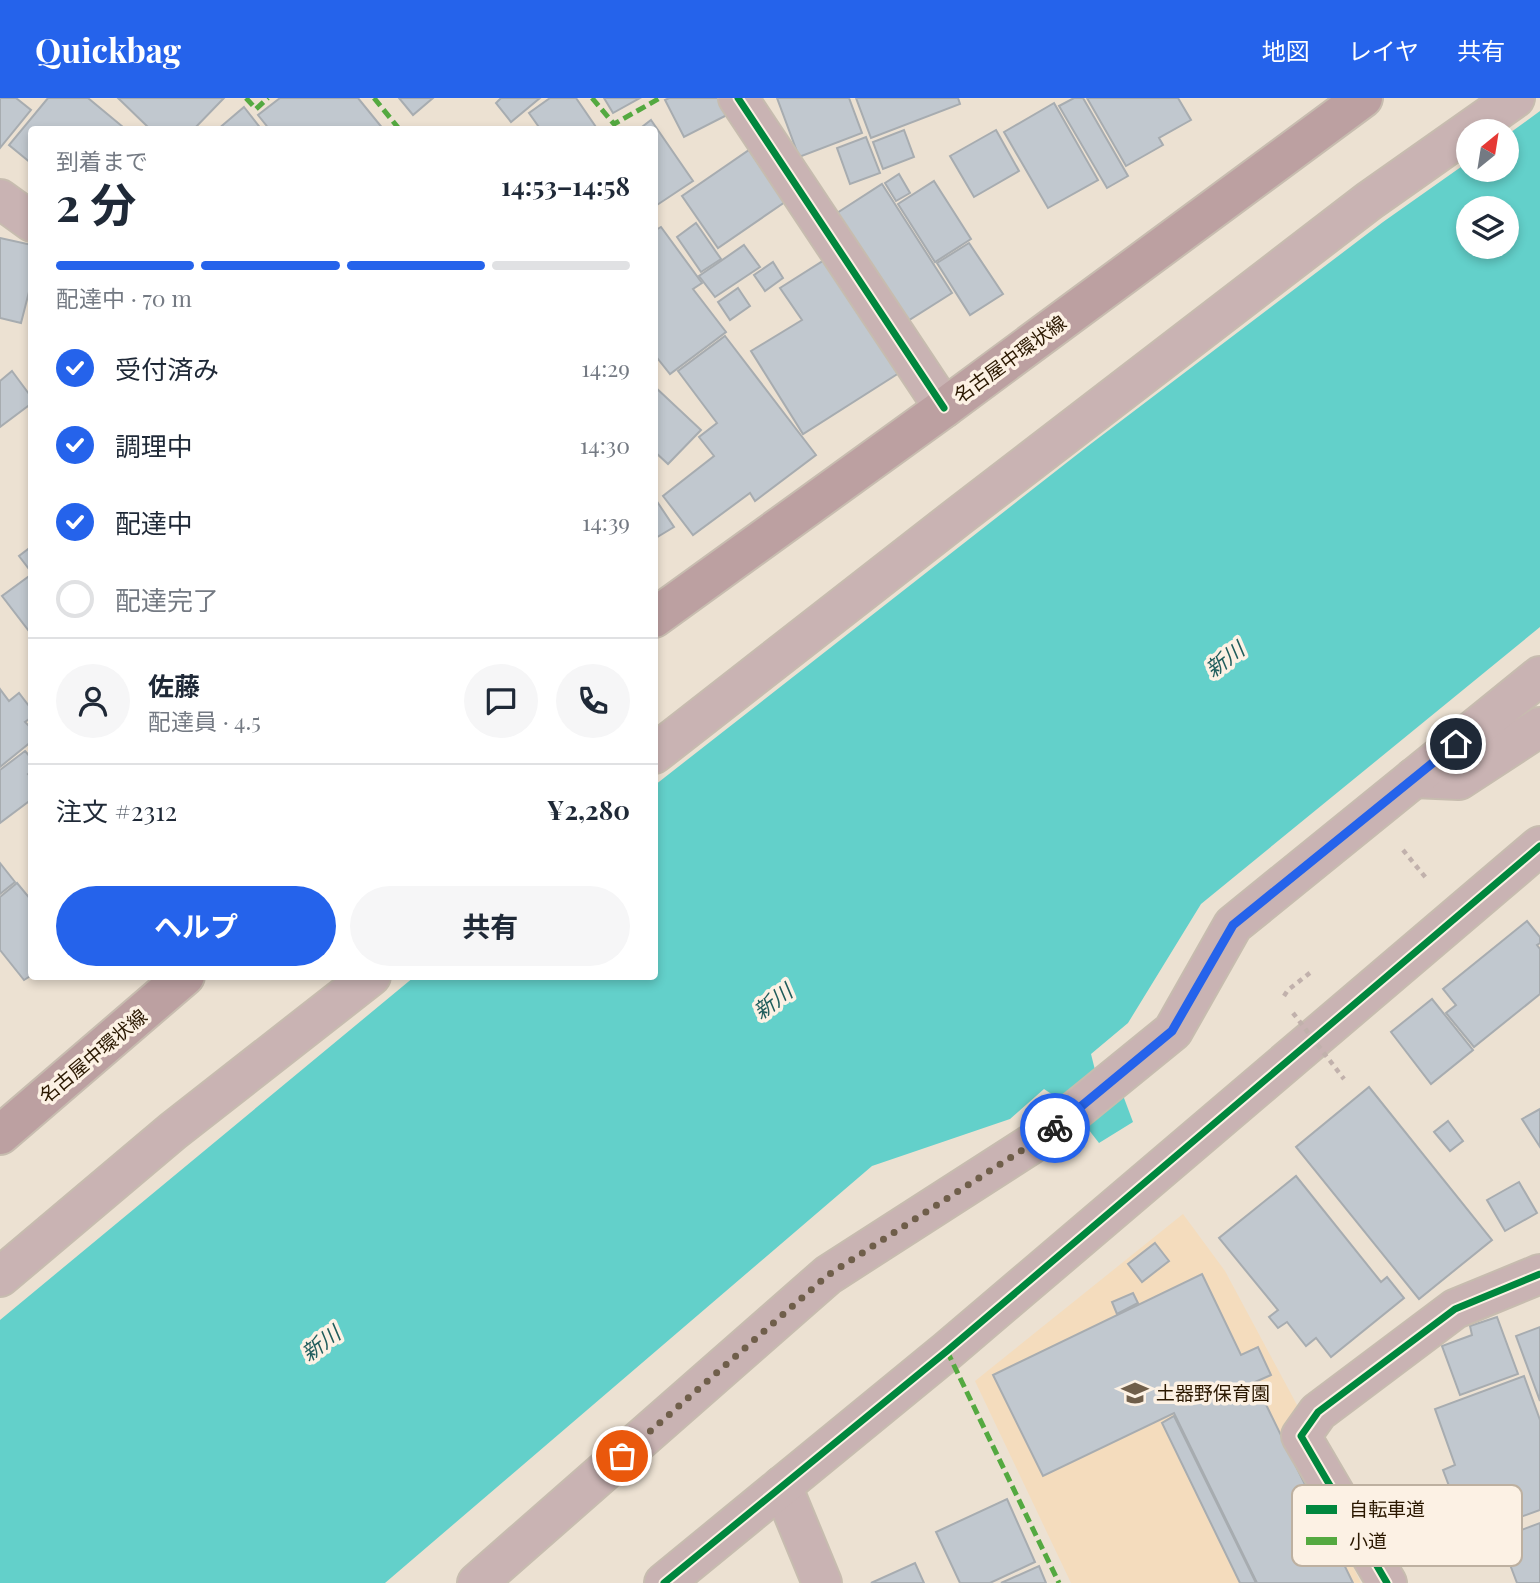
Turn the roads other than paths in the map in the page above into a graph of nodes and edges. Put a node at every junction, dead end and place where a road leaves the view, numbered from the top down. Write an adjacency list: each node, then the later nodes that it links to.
1 (738, 98): 6 (street)
2 (1363, 98): 6 (main road, 名古屋中環状線)
3 (1515, 98): 10 (street)
4 (0, 199): 5 (street)
5 (28, 219)
6 (944, 408): 7 (main road, 名古屋中環状線)
7 (658, 615)
8 (1540, 676): 11 (street)
9 (1540, 727): 11 (street)
10 (658, 751)
11 (1414, 778): 21 (street)
12 (1540, 846): 19 (street)
13 (181, 980): 15 (main road, 名古屋中環状線)
14 (365, 980): 17 (street)
15 (0, 1135)
16 (1540, 1274): 18 (street)
17 (0, 1277)
18 (1330, 1485)
19 (782, 1486): 22 (street); 23 (street)
20 (1377, 1566): 24 (street)
21 (477, 1583)
22 (664, 1583)
23 (822, 1583)
24 (1387, 1583)

